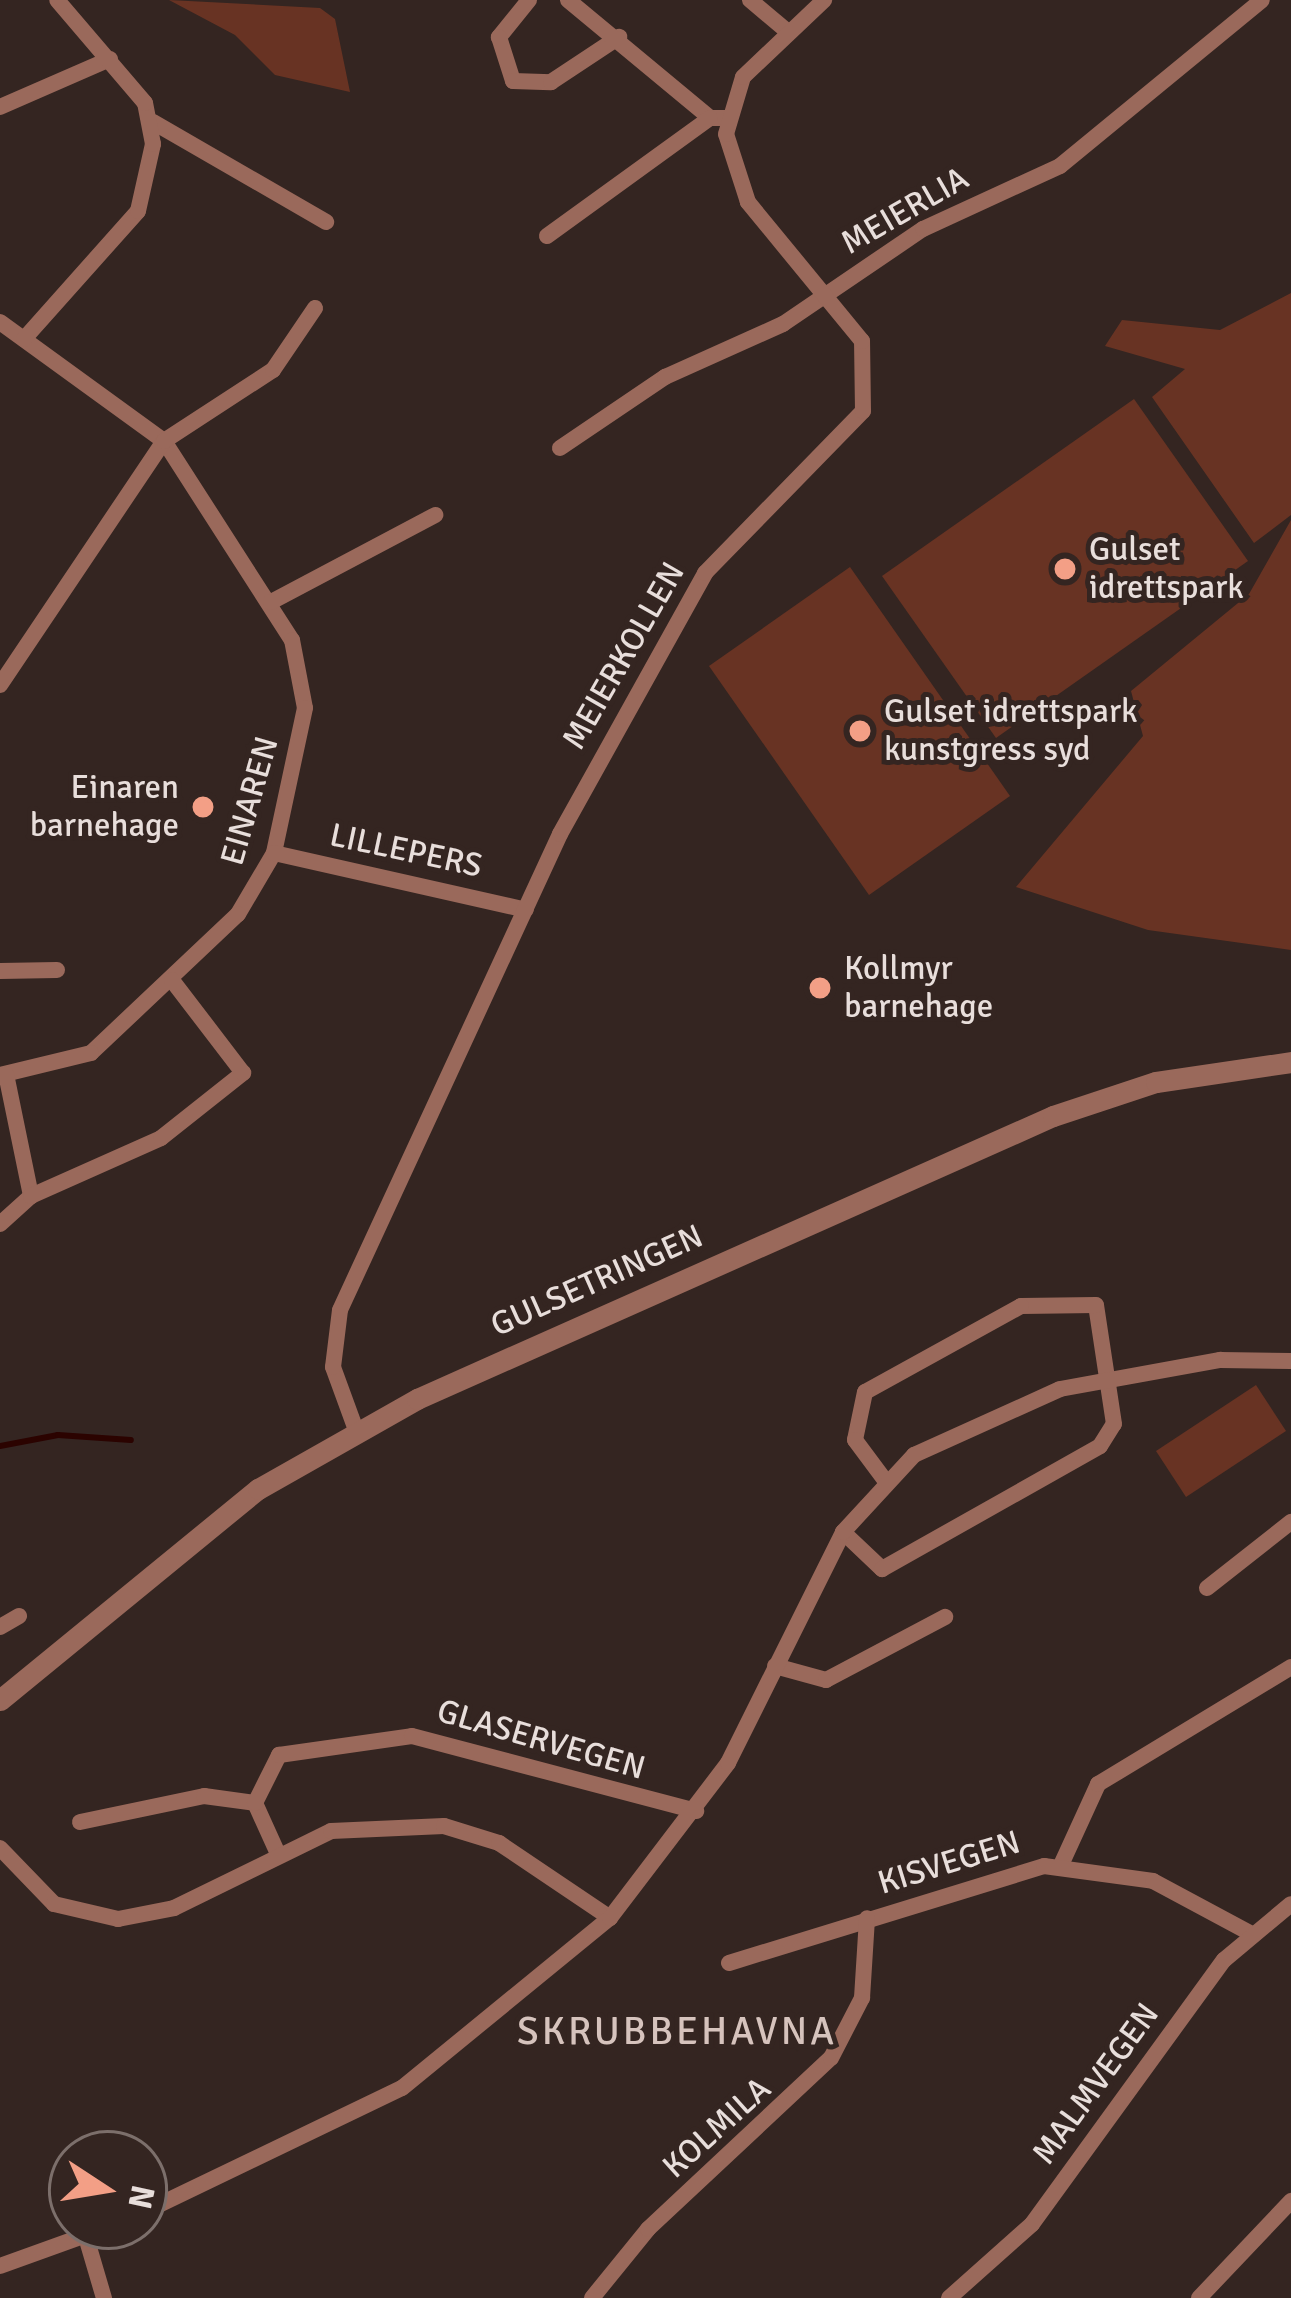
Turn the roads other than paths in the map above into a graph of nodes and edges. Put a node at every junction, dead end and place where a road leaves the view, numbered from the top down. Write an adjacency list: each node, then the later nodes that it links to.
1 (57, 0): 9 (street)
2 (529, 0): 8 (street)
3 (568, 0): 8 (street)
4 (750, 0): 7 (street)
5 (824, 0): 7 (street)
6 (1262, 0): 15 (street, MEIERLIA)
7 (788, 32): 11 (street)
8 (619, 38): 11 (street)
9 (110, 59): 10 (street); 12 (street)
10 (0, 107)
11 (718, 118): 14 (street); 15 (street, MEIERKOLLEN)
12 (153, 122): 13 (street); 18 (street)
13 (326, 222)
14 (547, 236)
15 (826, 293): 20 (street, MEIERLIA); 25 (street, MEIERKOLLEN)
16 (315, 308): 19 (street)
17 (0, 322): 18 (street)
18 (24, 340): 19 (street)
19 (164, 441): 22 (street, EINAREN); 23 (street)
20 (560, 448)
21 (435, 515): 22 (street)
22 (271, 602): 24 (street, EINAREN)
23 (0, 685)
24 (274, 853): 25 (street, LILLEPERS); 28 (street, EINAREN)
25 (526, 910): 35 (street, MEIERKOLLEN)
26 (57, 970): 27 (street)
27 (0, 971)
28 (172, 980): 30 (street, EINAREN); 31 (street)
29 (1291, 1062): 35 (street, GULSETRINGEN)
30 (3, 1074): 31 (street)
31 (31, 1196): 32 (street)
32 (0, 1225)
33 (1291, 1361): 34 (street)
34 (1108, 1378): 36 (street); 36 (street); 38 (street)
35 (356, 1430): 45 (street, GULSETRINGEN)
36 (884, 1479): 38 (street)
37 (1291, 1522): 39 (street)
38 (844, 1532): 43 (street)
39 (1207, 1588)
40 (19, 1616): 42 (street)
41 (945, 1618): 43 (street)
42 (0, 1627)
43 (775, 1666): 47 (street)
44 (1291, 1666): 51 (street)
45 (0, 1700)
46 (255, 1802): 47 (street, GLASERVEGEN); 48 (street); 50 (street)
47 (696, 1811): 53 (street)
48 (80, 1822)
49 (0, 1848): 50 (street)
50 (278, 1854): 53 (street)
51 (1060, 1865): 54 (street, KISVEGEN); 55 (street, KISVEGEN)
52 (1291, 1904): 55 (street, MALMVEGEN)
53 (610, 1918): 57 (street)
54 (867, 1918): 56 (street, KISVEGEN); 63 (street, KOLMILA)
55 (1250, 1933): 64 (street, MALMVEGEN)
56 (729, 1963)
57 (168, 2200)
58 (1291, 2201): 65 (street)
59 (48, 2250): 61 (street)
60 (90, 2250): 62 (street)
61 (0, 2266)
62 (104, 2298)
63 (592, 2298)
64 (949, 2298)
65 (1198, 2298)

